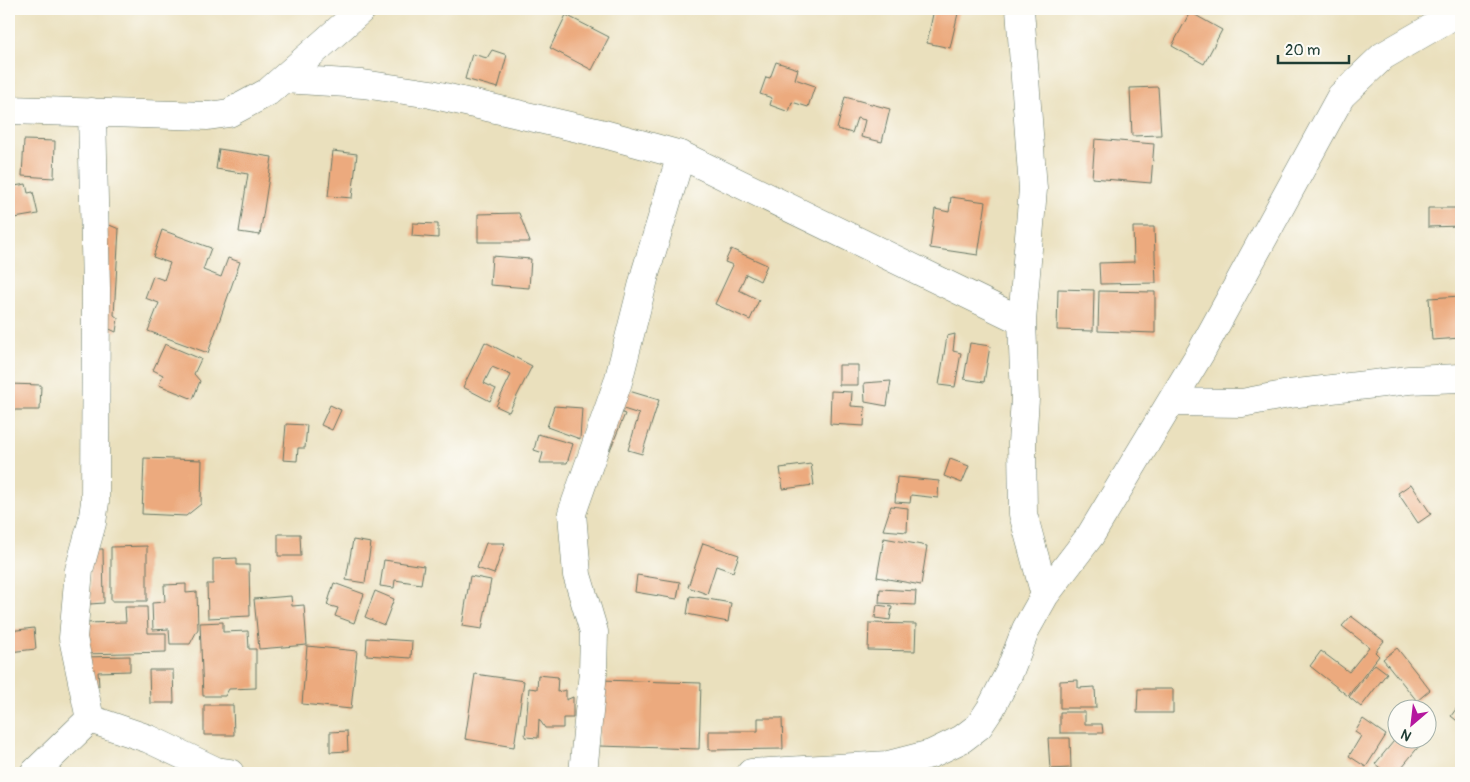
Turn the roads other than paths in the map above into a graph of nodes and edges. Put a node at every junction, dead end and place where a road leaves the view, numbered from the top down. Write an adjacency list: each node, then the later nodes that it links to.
1 (362, 9): 4 (street)
2 (1020, 9): 8 (street)
3 (1461, 11): 10 (street)
4 (283, 79): 6 (street); 7 (street)
5 (9, 110): 6 (street)
6 (92, 112): 12 (street)
7 (681, 155): 8 (street); 15 (street)
8 (1022, 322): 11 (street)
9 (1461, 378): 10 (street)
10 (1171, 402): 11 (street)
11 (1045, 595): 16 (street)
12 (90, 719): 13 (street); 14 (street)
13 (34, 773)
14 (230, 773)
15 (583, 773)
16 (751, 773)

